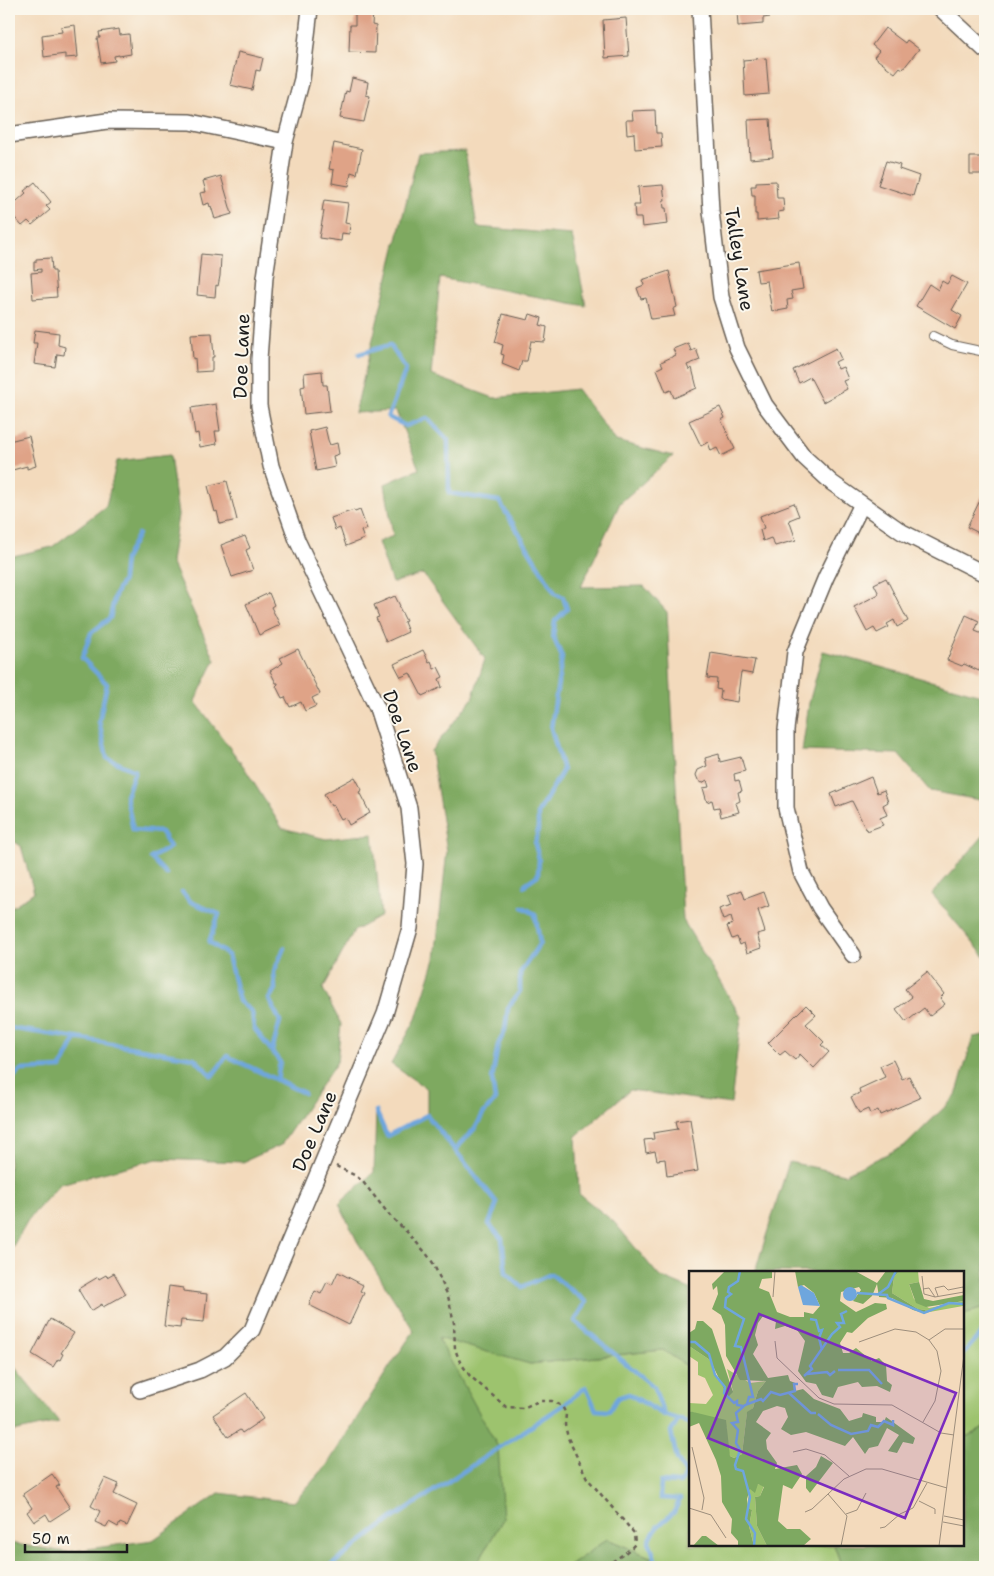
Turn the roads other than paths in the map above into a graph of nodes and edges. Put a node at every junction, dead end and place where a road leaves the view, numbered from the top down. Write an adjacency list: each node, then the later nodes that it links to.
1 (310, 9): 6 (street, Doe Lane)
2 (700, 9): 9 (street, Talley Lane)
3 (941, 9): 4 (street)
4 (985, 50)
5 (9, 136): 6 (street)
6 (285, 142): 12 (street, Doe Lane)
7 (934, 336): 8 (lane)
8 (985, 352)
9 (862, 504): 10 (street, Talley Lane); 11 (street)
10 (985, 574)
11 (852, 956)
12 (140, 1390)

